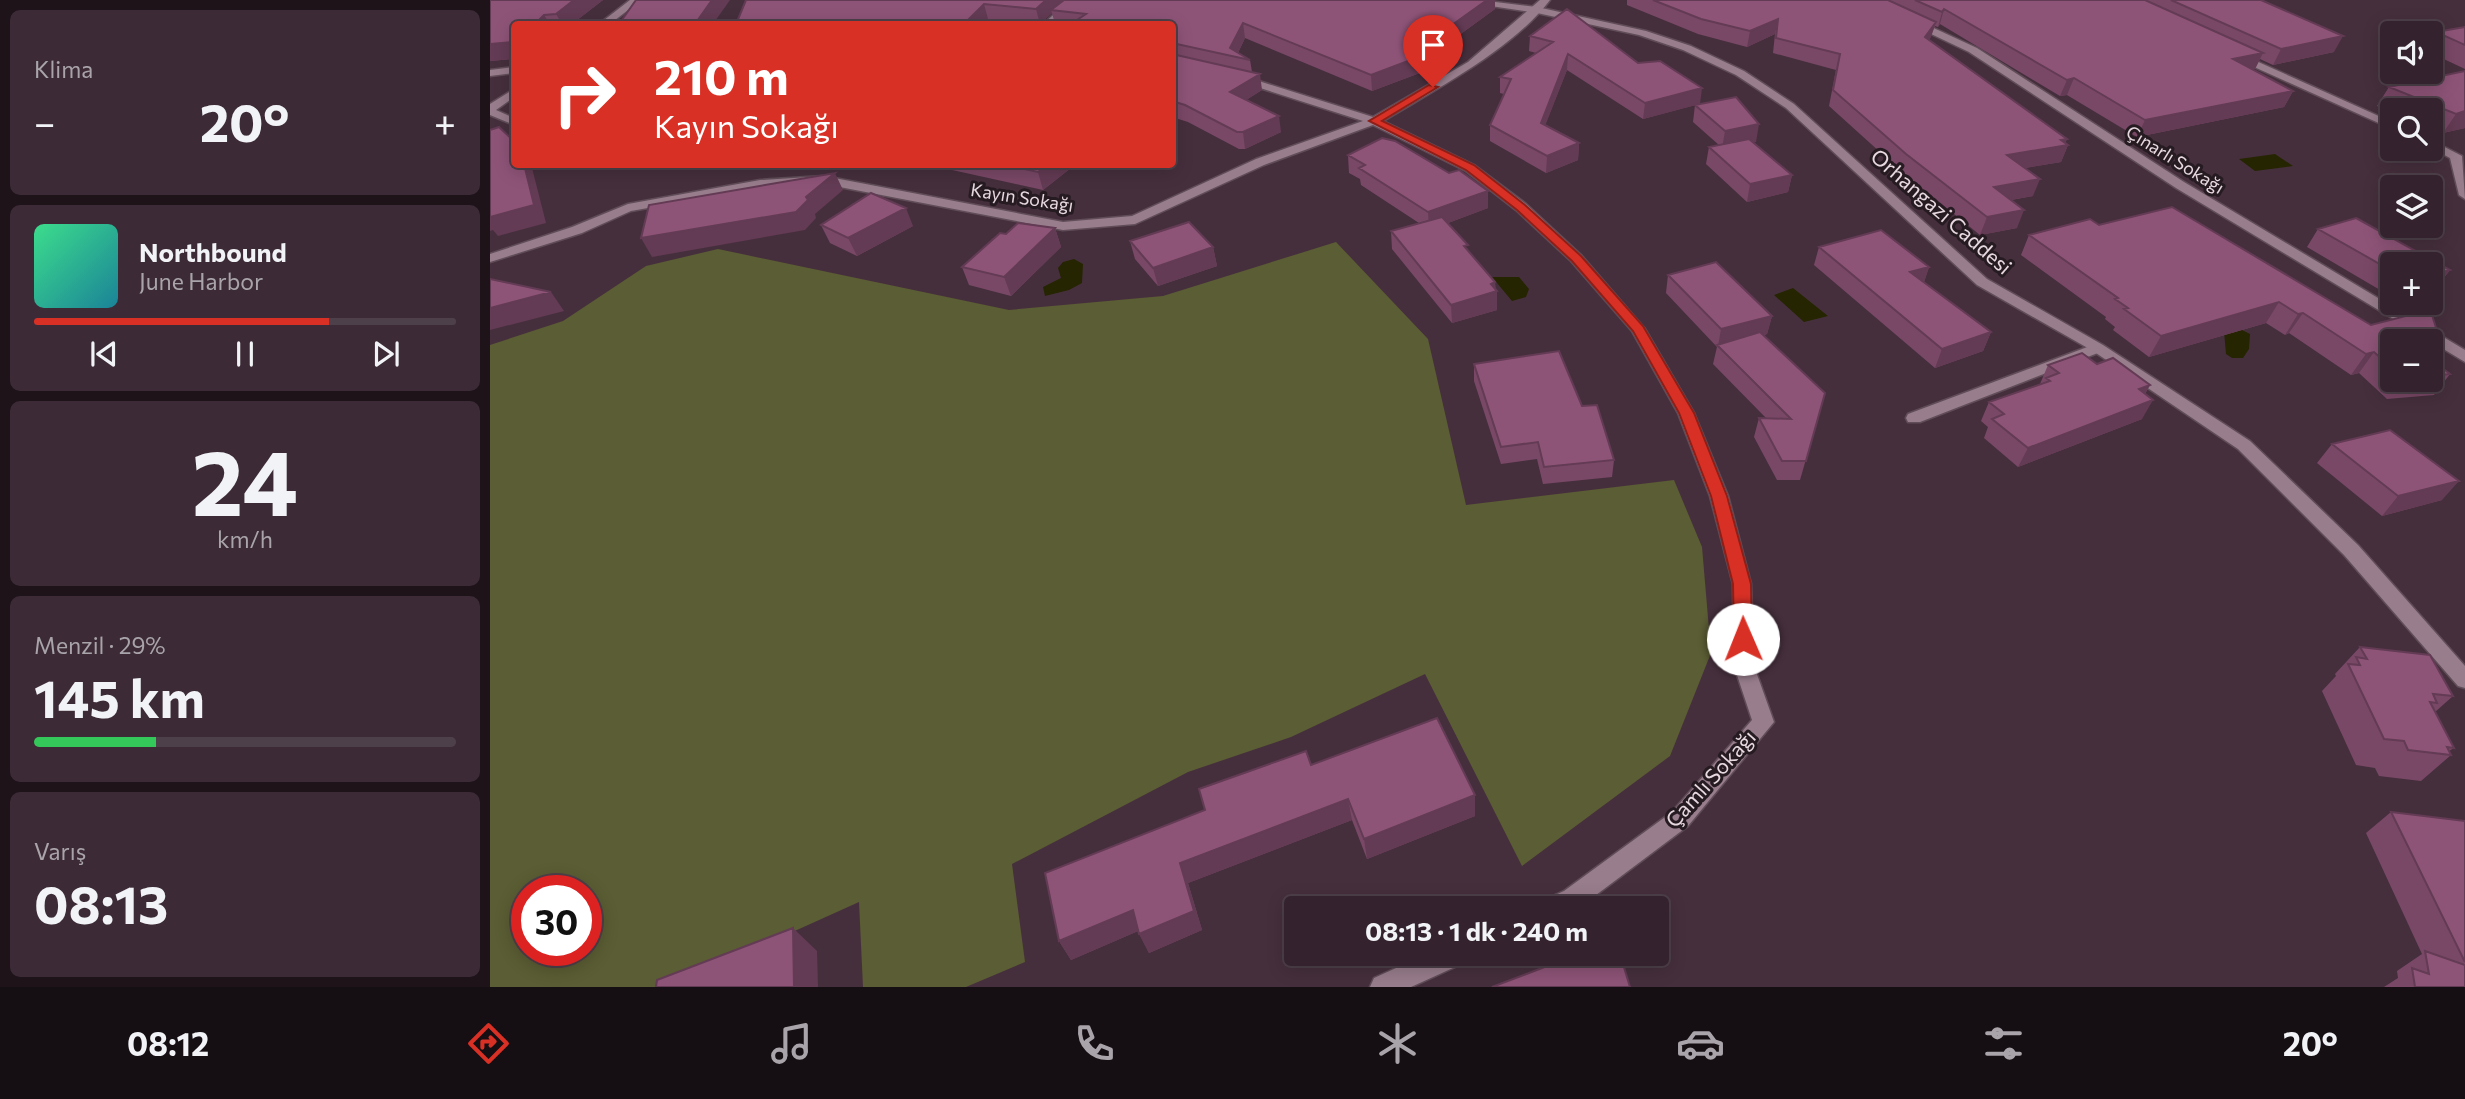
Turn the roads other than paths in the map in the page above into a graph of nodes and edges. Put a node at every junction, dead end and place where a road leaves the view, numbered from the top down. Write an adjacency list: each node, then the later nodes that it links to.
1 (636, 0): 6 (street)
2 (1076, 0): 7 (street)
3 (1455, 0): 4 (street, Orhangazi Caddesi)
4 (1541, 5): 16 (street, Kayın Sokağı); 21 (street, Orhangazi Caddesi)
5 (1896, 13): 22 (street, Çınarlı Sokağı)
6 (608, 21)
7 (1052, 21)
8 (2220, 47): 15 (street)
9 (511, 70): 10 (street)
10 (490, 73)
11 (1223, 74): 16 (street, Çamlı Sokağı)
12 (511, 94): 13 (street)
13 (490, 110): 14 (street)
14 (511, 120)
15 (2380, 120)
16 (1374, 121): 20 (street, Kayın Sokağı); 25 (street, Çamlı Sokağı)
17 (2443, 148): 18 (street)
18 (2461, 154): 19 (street)
19 (2465, 195)
20 (490, 258)
21 (2098, 348): 23 (street); 24 (street, Orhangazi Caddesi)
22 (2465, 357)
23 (1914, 418)
24 (2465, 680)
25 (1577, 896)
26 (1429, 966): 27 (street)
27 (1383, 987)

